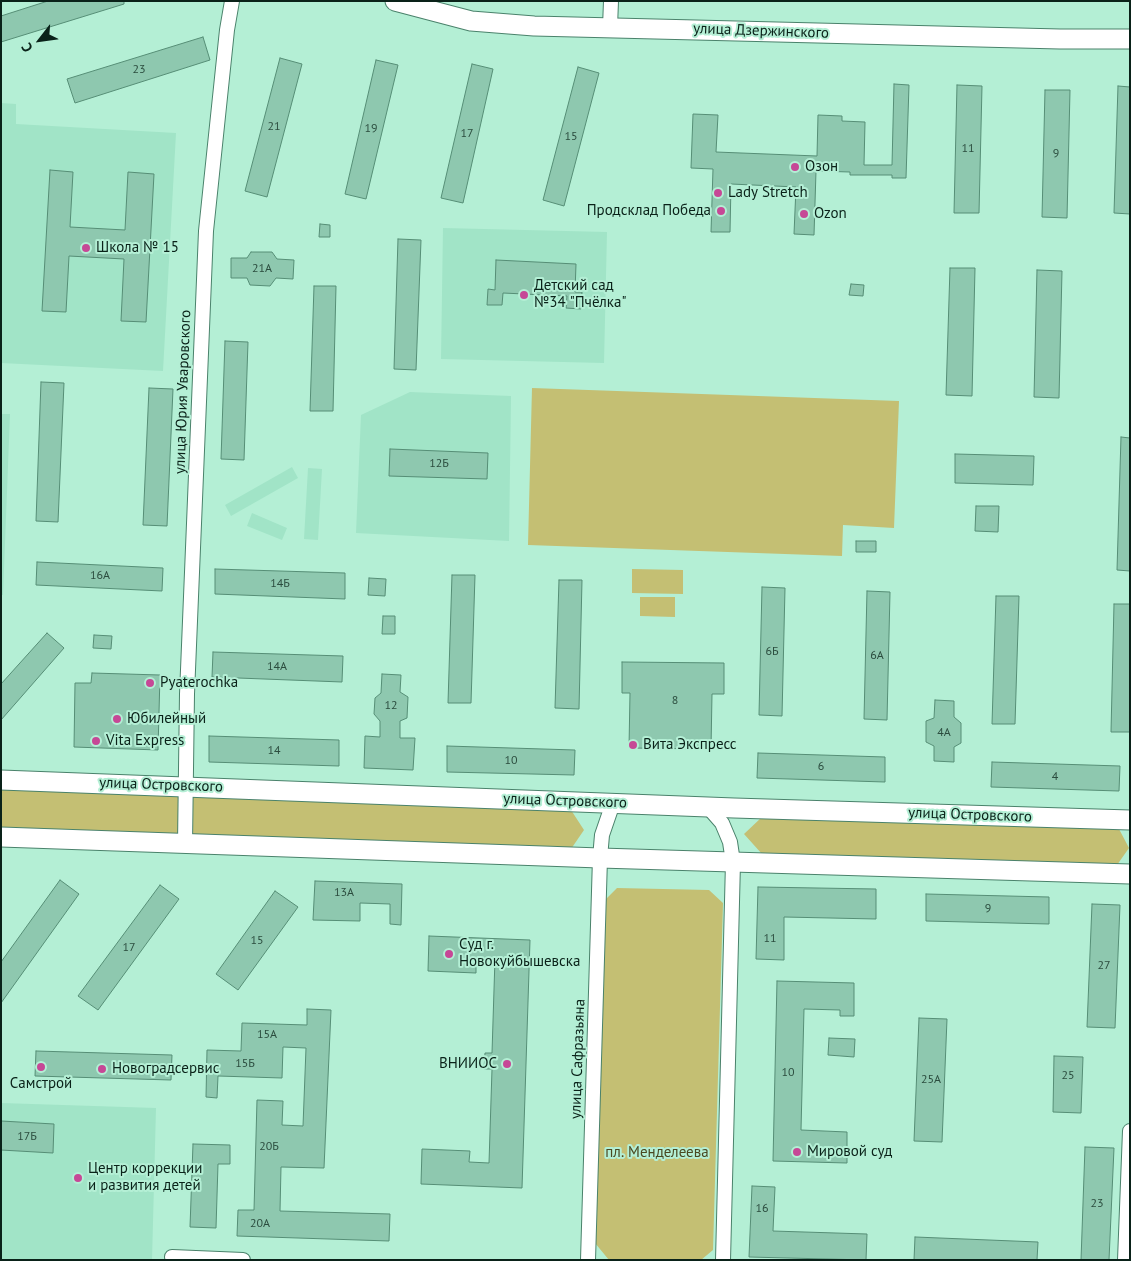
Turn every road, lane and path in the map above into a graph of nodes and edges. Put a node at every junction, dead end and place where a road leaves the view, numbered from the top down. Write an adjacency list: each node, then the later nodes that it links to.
1 (232, 1): 7 (street, улица Юрия Уваровского)
2 (395, 1): 4 (main road, улица Дзержинского)
3 (611, 1): 4 (street)
4 (610, 27): 5 (main road, улица Дзержинского)
5 (1130, 39)
6 (1, 780): 7 (main road, улица Островского)
7 (185, 786): 8 (main road, улица Островского); 12 (street, улица Юрия Уваровского)
8 (613, 803): 9 (main road, улица Островского); 13 (street, улица Сафразьяна)
9 (708, 807): 10 (main road, улица Островского); 14 (street)
10 (1130, 820)
11 (1, 837): 12 (main road)
12 (185, 843): 13 (main road)
13 (600, 858): 14 (main road); 19 (street, улица Сафразьяна)
14 (733, 862): 15 (main road); 20 (street)
15 (1130, 874)
16 (1130, 1131): 21 (street)
17 (172, 1257): 18 (street)
18 (243, 1260)
19 (588, 1260)
20 (723, 1260)
21 (1126, 1260)

